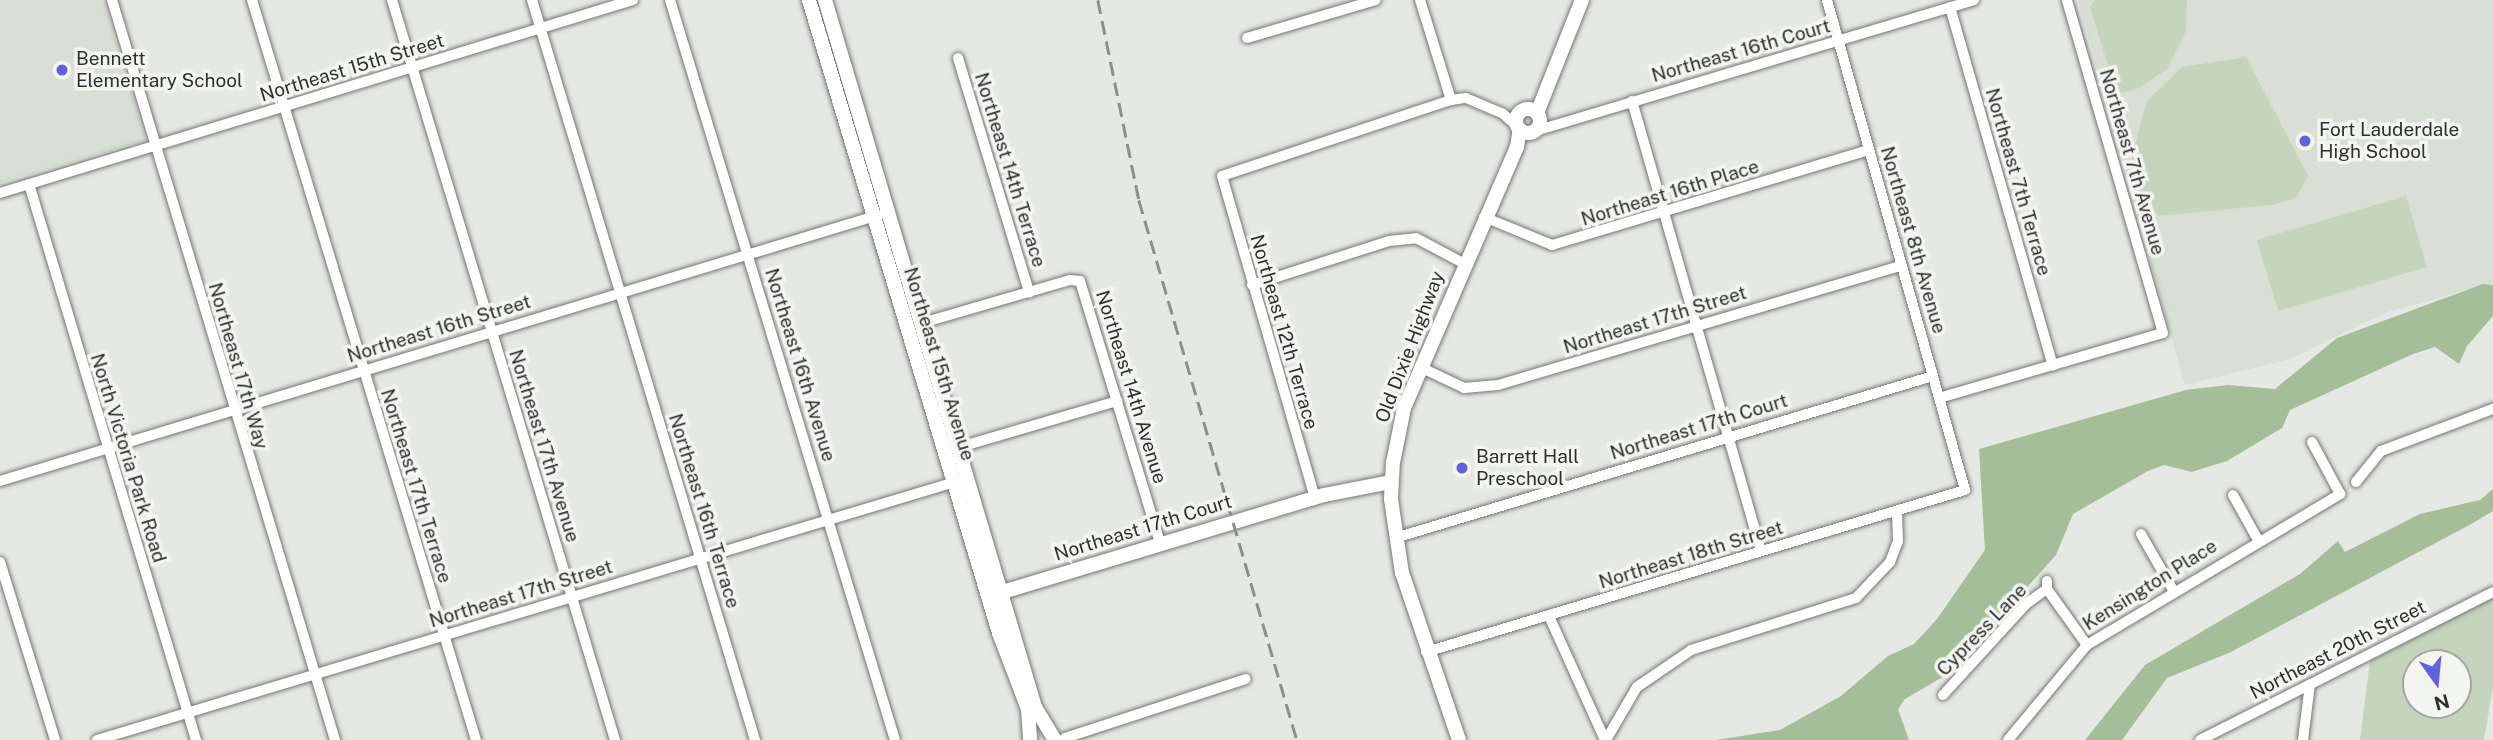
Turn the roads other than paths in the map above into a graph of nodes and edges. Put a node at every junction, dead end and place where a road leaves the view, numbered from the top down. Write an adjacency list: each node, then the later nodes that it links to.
1 (112, 0): 25 (street, Northeast 17th Way)
2 (253, 0): 23 (street, Northeast 17th Terrace)
3 (393, 0): 20 (street, Northeast 17th Avenue)
4 (532, 0): 16 (street, Northeast 16th Terrace)
5 (633, 0): 16 (street, Northeast 15th Street)
6 (670, 0): 32 (street, Northeast 16th Avenue)
7 (809, 0): 30 (street, Northeast 15th Avenue)
8 (825, 0): 30 (street, Northeast 15th Avenue)
9 (1376, 0): 17 (street)
10 (1420, 0): 21 (street)
11 (1582, 0): 24 (street, Old Dixie Highway)
12 (1827, 0): 18 (street, Northeast 8th Avenue)
13 (1974, 0): 15 (street, Northeast 16th Court)
14 (2067, 0): 41 (street, Northeast 7th Avenue)
15 (1950, 7): 18 (street, Northeast 16th Court); 41 (street, Northeast 7th Terrace)
16 (541, 29): 20 (street, Northeast 15th Street); 37 (street, Northeast 16th Terrace)
17 (1247, 38)
18 (1838, 41): 22 (street, Northeast 16th Court); 26 (street, Northeast 8th Avenue)
19 (958, 58): 36 (street, Northeast 14th Terrace)
20 (413, 68): 23 (street, Northeast 15th Street); 40 (street, Northeast 17th Avenue)
21 (1451, 100): 24 (street); 35 (street, Northeast 12th Terrace)
22 (1633, 101): 24 (street, Northeast 16th Court); 29 (street)
23 (285, 106): 25 (street, Northeast 15th Street); 43 (street, Northeast 17th Terrace)
24 (1528, 122): 31 (street, Old Dixie Highway)
25 (156, 145): 27 (street, Northeast 15th Street); 48 (street, Northeast 17th Way)
26 (1869, 150): 29 (street, Northeast 16th Place); 34 (street, Northeast 8th Avenue)
27 (29, 184): 28 (street, Northeast 15th Street); 52 (street, North Victoria Park Road)
28 (0, 193)
29 (1665, 213): 31 (street, Northeast 16th Place); 39 (street)
30 (882, 214): 32 (street, Northeast 16th Street); 38 (street, Northeast 15th Avenue); 54 (street, Northeast 15th Avenue)
31 (1484, 217): 33 (street, Old Dixie Highway)
32 (748, 254): 37 (street, Northeast 16th Street); 61 (street, Northeast 16th Avenue)
33 (1463, 263): 35 (street); 42 (street, Old Dixie Highway)
34 (1902, 265): 39 (street, Northeast 17th Street); 44 (street, Northeast 8th Avenue)
35 (1252, 285): 59 (street, Northeast 12th Terrace)
36 (1028, 292): 38 (street); 46 (street, Northeast 14th Avenue)
37 (617, 294): 40 (street, Northeast 16th Street); 67 (street, Northeast 16th Terrace)
38 (922, 323): 51 (street, Northeast 15th Avenue)
39 (1697, 325): 42 (street, Northeast 17th Street); 49 (street)
40 (490, 332): 43 (street, Northeast 16th Street); 72 (street, Northeast 17th Avenue)
41 (2053, 366): 45 (street)
42 (1420, 367): 55 (street, Old Dixie Highway)
43 (362, 371): 48 (street, Northeast 16th Street); 75 (street, Northeast 17th Terrace)
44 (1933, 376): 45 (street, Northeast 8th Avenue); 49 (street, Northeast 17th Court)
45 (1939, 398): 57 (street, Northeast 8th Avenue)
46 (1116, 401): 51 (street); 65 (street, Northeast 14th Avenue)
47 (2493, 409): 56 (street)
48 (232, 410): 52 (street, Northeast 16th Street); 78 (street, Northeast 17th Way)
49 (1731, 438): 63 (street, Northeast 17th Court); 66 (street)
50 (2312, 442): 64 (street, Kensington Place)
51 (960, 447): 70 (street, Northeast 15th Avenue)
52 (106, 449): 53 (street, Northeast 16th Street); 82 (street, North Victoria Park Road)
53 (0, 481)
54 (955, 482): 61 (street, Northeast 17th Street); 73 (street, Northeast 15th Avenue)
55 (1391, 482): 59 (street, Northeast 17th Court); 63 (street, Old Dixie Highway)
56 (2356, 482)
57 (1965, 489): 60 (street, Northeast 18th Street)
58 (2233, 495): 64 (street)
59 (1315, 498): 65 (street, Northeast 17th Court)
60 (1897, 513): 66 (street, Northeast 18th Street); 94 (street)
61 (829, 521): 67 (street, Northeast 17th Street); 91 (street, Northeast 16th Avenue)
62 (2141, 534): 69 (street)
63 (1395, 538): 77 (street, Old Dixie Highway)
64 (2258, 540): 69 (street, Kensington Place)
65 (1160, 543): 70 (street, Northeast 17th Court)
66 (1761, 551): 74 (street, Northeast 18th Street)
67 (702, 559): 72 (street, Northeast 17th Street); 90 (street, Northeast 16th Terrace)
68 (0, 562): 84 (street)
69 (2173, 590): 76 (street, Kensington Place)
70 (1003, 591): 73 (street, Northeast 17th Court); 83 (street, Northeast 15th Avenue)
71 (2493, 592): 80 (street, Northeast 20th Street)
72 (572, 596): 75 (street, Northeast 17th Street); 89 (street, Northeast 17th Avenue)
73 (988, 596): 92 (street, Northeast 15th Avenue)
74 (1549, 616): 77 (street, Northeast 18th Street); 94 (street)
75 (444, 636): 78 (street, Northeast 17th Street); 88 (street, Northeast 17th Terrace)
76 (2087, 645): 81 (street, Cypress Lane); 95 (street, Kensington Place)
77 (1426, 652): 93 (street, Old Dixie Highway)
78 (315, 675): 82 (street, Northeast 17th Street); 87 (street, Northeast 17th Way)
79 (1246, 679): 83 (street)
80 (2309, 684): 96 (street, Northeast 20th Street); 97 (street)
81 (1943, 695)
82 (188, 713): 85 (street, Northeast 17th Street); 86 (street, North Victoria Park Road)
83 (1057, 738): 92 (street)
84 (55, 740)
85 (97, 740)
86 (196, 740)
87 (335, 740)
88 (476, 740)
89 (615, 740)
90 (755, 740)
91 (895, 740)
92 (1030, 740)
93 (1459, 740)
94 (1606, 740)
95 (2008, 740)
96 (2200, 740)
97 (2303, 740)

